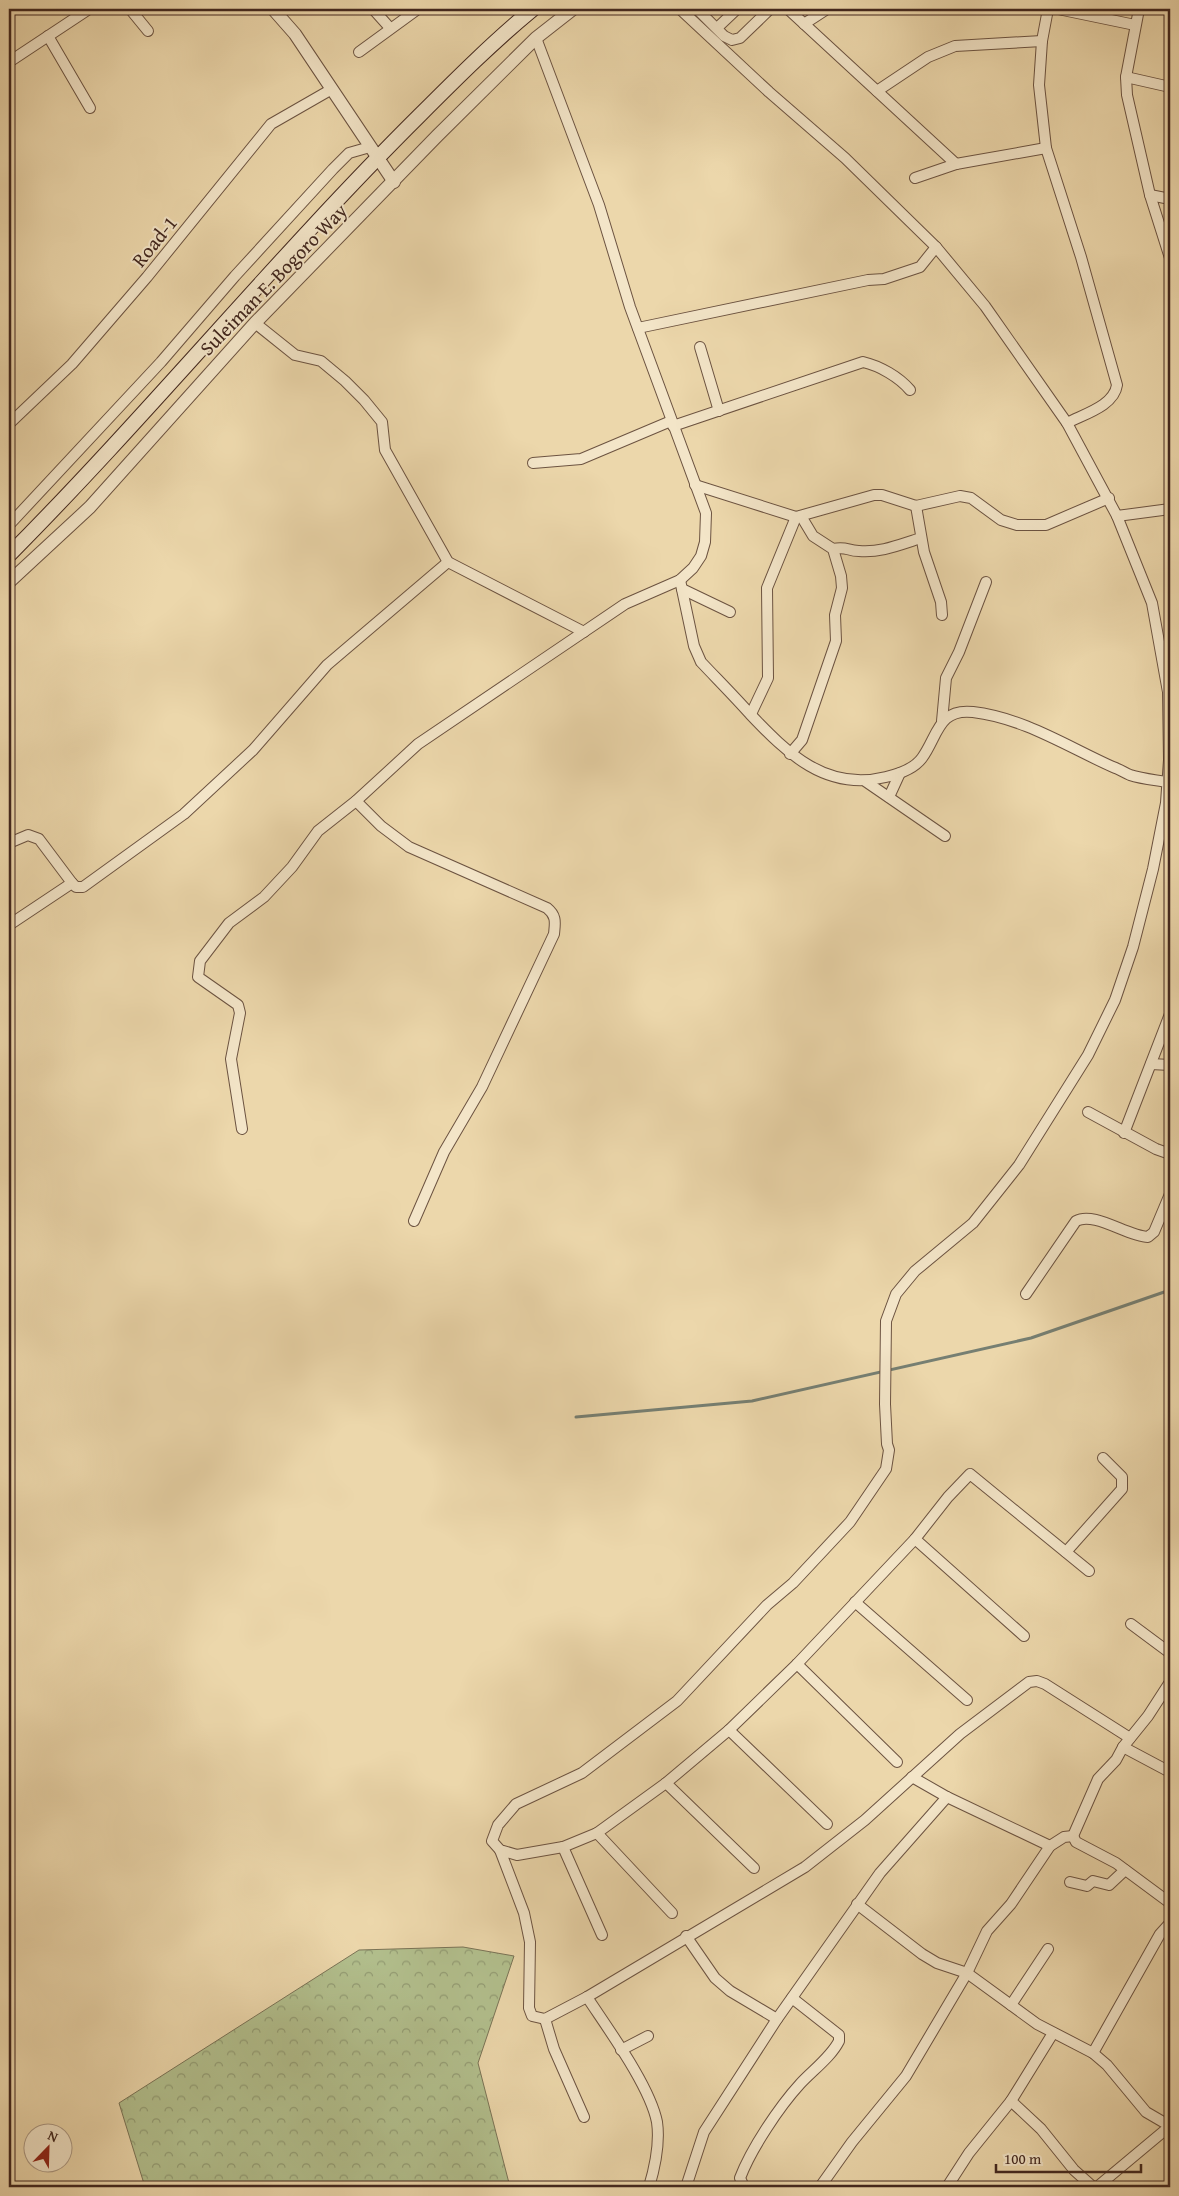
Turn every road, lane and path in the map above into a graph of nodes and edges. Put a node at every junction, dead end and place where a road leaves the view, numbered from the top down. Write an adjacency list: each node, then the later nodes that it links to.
1 (89, 9): 22 (street)
2 (130, 9): 21 (street)
3 (273, 9): 29 (street)
4 (373, 9): 19 (street)
5 (418, 9): 19 (street)
6 (533, 9): 33 (main road, Suleiman E. Bogoro Way)
7 (573, 9): 23 (street, Suleiman E. Bogoro Way)
8 (680, 9): 39 (street)
9 (697, 9): 20 (street)
10 (737, 9): 20 (street)
11 (770, 9): 20 (street)
12 (788, 9): 17 (street)
13 (827, 9): 17 (street)
14 (1048, 9): 24 (street)
15 (1058, 9): 18 (street)
16 (1139, 9): 18 (street)
17 (804, 24): 30 (street)
18 (1135, 25): 27 (street)
19 (390, 28): 25 (street)
20 (717, 28)
21 (148, 31)
22 (48, 36): 26 (street); 31 (street)
23 (536, 38): 36 (street, Suleiman E. Bogoro Way); 42 (street)
24 (1042, 41): 30 (street); 32 (street)
25 (359, 52)
26 (9, 62)
27 (1126, 77): 28 (street); 37 (street)
28 (1170, 86)
29 (332, 89): 33 (street); 47 (street, Road-1)
30 (877, 91): 34 (street)
31 (90, 108)
32 (1046, 148): 34 (street); 46 (street)
33 (374, 152): 36 (street); 56 (street); 59 (main road, Suleiman E. Bogoro Way)
34 (956, 164): 35 (street)
35 (915, 178)
36 (394, 182): 41 (street, Suleiman E. Bogoro Way)
37 (1150, 195): 38 (street); 40 (street)
38 (1170, 199)
39 (936, 247): 42 (street); 46 (street)
40 (1170, 258)
41 (255, 323): 60 (street); 61 (street, Suleiman E. Bogoro Way)
42 (638, 328): 48 (street)
43 (700, 347): 45 (street)
44 (910, 390): 45 (street)
45 (719, 411): 48 (street)
46 (1067, 423): 51 (street)
47 (9, 424)
48 (672, 424): 49 (street); 50 (street)
49 (532, 463)
50 (695, 486): 54 (street); 63 (street)
51 (1109, 498): 52 (street); 55 (street)
52 (916, 506): 54 (street); 57 (street)
53 (1170, 509): 55 (street)
54 (798, 516): 58 (street); 67 (street)
55 (1117, 516): 72 (street)
56 (9, 525)
57 (921, 538): 58 (street); 65 (street)
58 (833, 550): 69 (street)
59 (9, 555)
60 (448, 562): 66 (street); 77 (street)
61 (9, 582)
62 (986, 582): 68 (street)
63 (681, 585): 64 (street); 66 (street); 67 (street)
64 (730, 612)
65 (942, 615)
66 (584, 632): 74 (street)
67 (751, 714): 69 (street)
68 (942, 722): 70 (street); 72 (street)
69 (790, 754): 71 (street)
70 (900, 773): 71 (street); 73 (street)
71 (866, 781): 73 (street)
72 (1168, 782): 113 (street)
73 (889, 797): 75 (street)
74 (356, 801): 83 (street); 87 (street)
75 (945, 836)
76 (9, 843): 77 (street)
77 (72, 884): 78 (street)
78 (9, 925)
79 (1170, 1014): 80 (street)
80 (1151, 1064): 81 (street); 84 (street)
81 (1170, 1065)
82 (1088, 1112): 84 (street)
83 (242, 1129)
84 (1124, 1133): 85 (street)
85 (1170, 1154)
86 (1170, 1194): 88 (street)
87 (414, 1222)
88 (1026, 1294)
89 (1103, 1458): 91 (street)
90 (915, 1539): 91 (street); 93 (street); 95 (street)
91 (1066, 1552): 92 (street)
92 (1089, 1571)
93 (854, 1602): 97 (street); 99 (street)
94 (1131, 1624): 96 (street)
95 (1024, 1636)
96 (1170, 1653)
97 (797, 1664): 100 (street); 103 (street)
98 (1170, 1682): 101 (street)
99 (967, 1700)
100 (729, 1730): 106 (street); 108 (street)
101 (1130, 1738): 102 (street); 105 (street)
102 (1123, 1748): 104 (street); 110 (street)
103 (897, 1762)
104 (1170, 1772)
105 (912, 1777): 107 (street); 122 (street)
106 (666, 1783): 109 (street); 114 (street)
107 (947, 1797): 111 (street); 118 (street)
108 (827, 1824)
109 (597, 1833): 112 (street); 119 (street)
110 (1073, 1836): 111 (street); 115 (street)
111 (1050, 1846): 124 (street)
112 (563, 1848): 113 (street); 121 (street)
113 (500, 1850): 128 (street)
114 (754, 1868)
115 (1125, 1870): 116 (street); 117 (street)
116 (1070, 1882)
117 (1170, 1903)
118 (857, 1904): 124 (street); 126 (street)
119 (672, 1914)
120 (1170, 1923): 133 (street)
121 (602, 1934)
122 (686, 1936): 125 (street); 129 (street)
123 (1048, 1949): 127 (street)
124 (967, 1973): 127 (street); 140 (street)
125 (588, 1997): 128 (street); 132 (street)
126 (792, 1998): 129 (street); 139 (street)
127 (1011, 2005): 130 (street)
128 (545, 2019): 135 (street)
129 (777, 2020): 138 (street)
130 (1053, 2032): 133 (street); 134 (street)
131 (648, 2036): 132 (street)
132 (621, 2050): 137 (street)
133 (1093, 2053): 136 (street)
134 (1011, 2101): 141 (street); 142 (street)
135 (584, 2117)
136 (1170, 2126): 143 (street)
137 (649, 2187)
138 (686, 2187)
139 (744, 2187)
140 (820, 2187)
141 (947, 2187)
142 (1093, 2187)
143 (1097, 2187)

